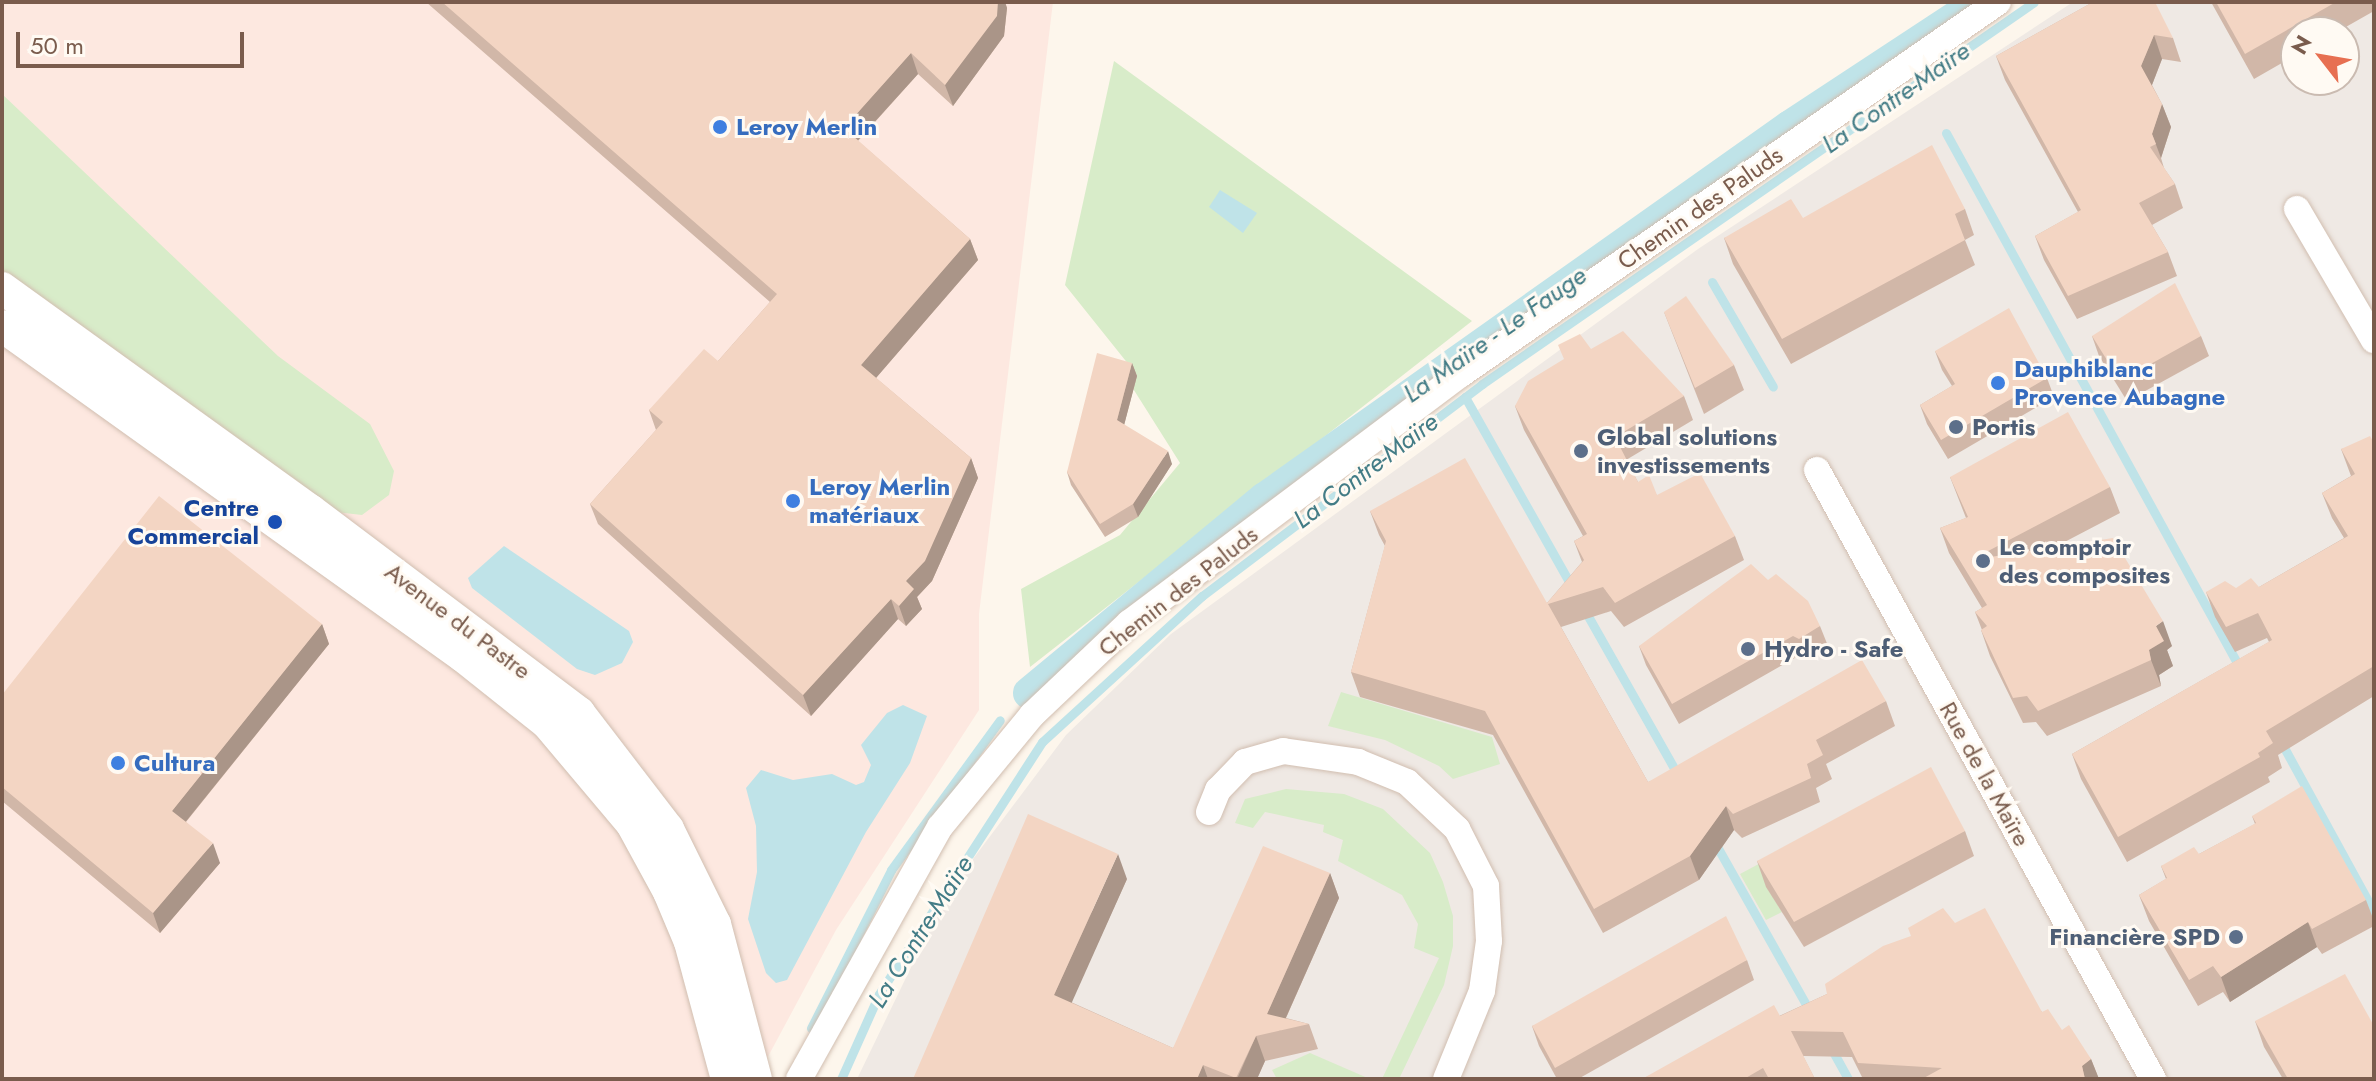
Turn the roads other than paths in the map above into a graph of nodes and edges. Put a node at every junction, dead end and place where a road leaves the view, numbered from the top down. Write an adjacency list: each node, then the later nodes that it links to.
1 (1998, 2): 10 (street, Chemin des Paluds)
2 (2297, 209): 5 (street)
3 (2, 288): 9 (street, Avenue du Pastre)
4 (2, 326): 8 (street, Avenue du Pastre)
5 (2374, 340)
6 (1817, 470): 12 (street, Rue de la Maïre)
7 (1209, 812): 11 (street)
8 (727, 1079)
9 (756, 1079)
10 (799, 1079)
11 (1446, 1079)
12 (2153, 1079)

